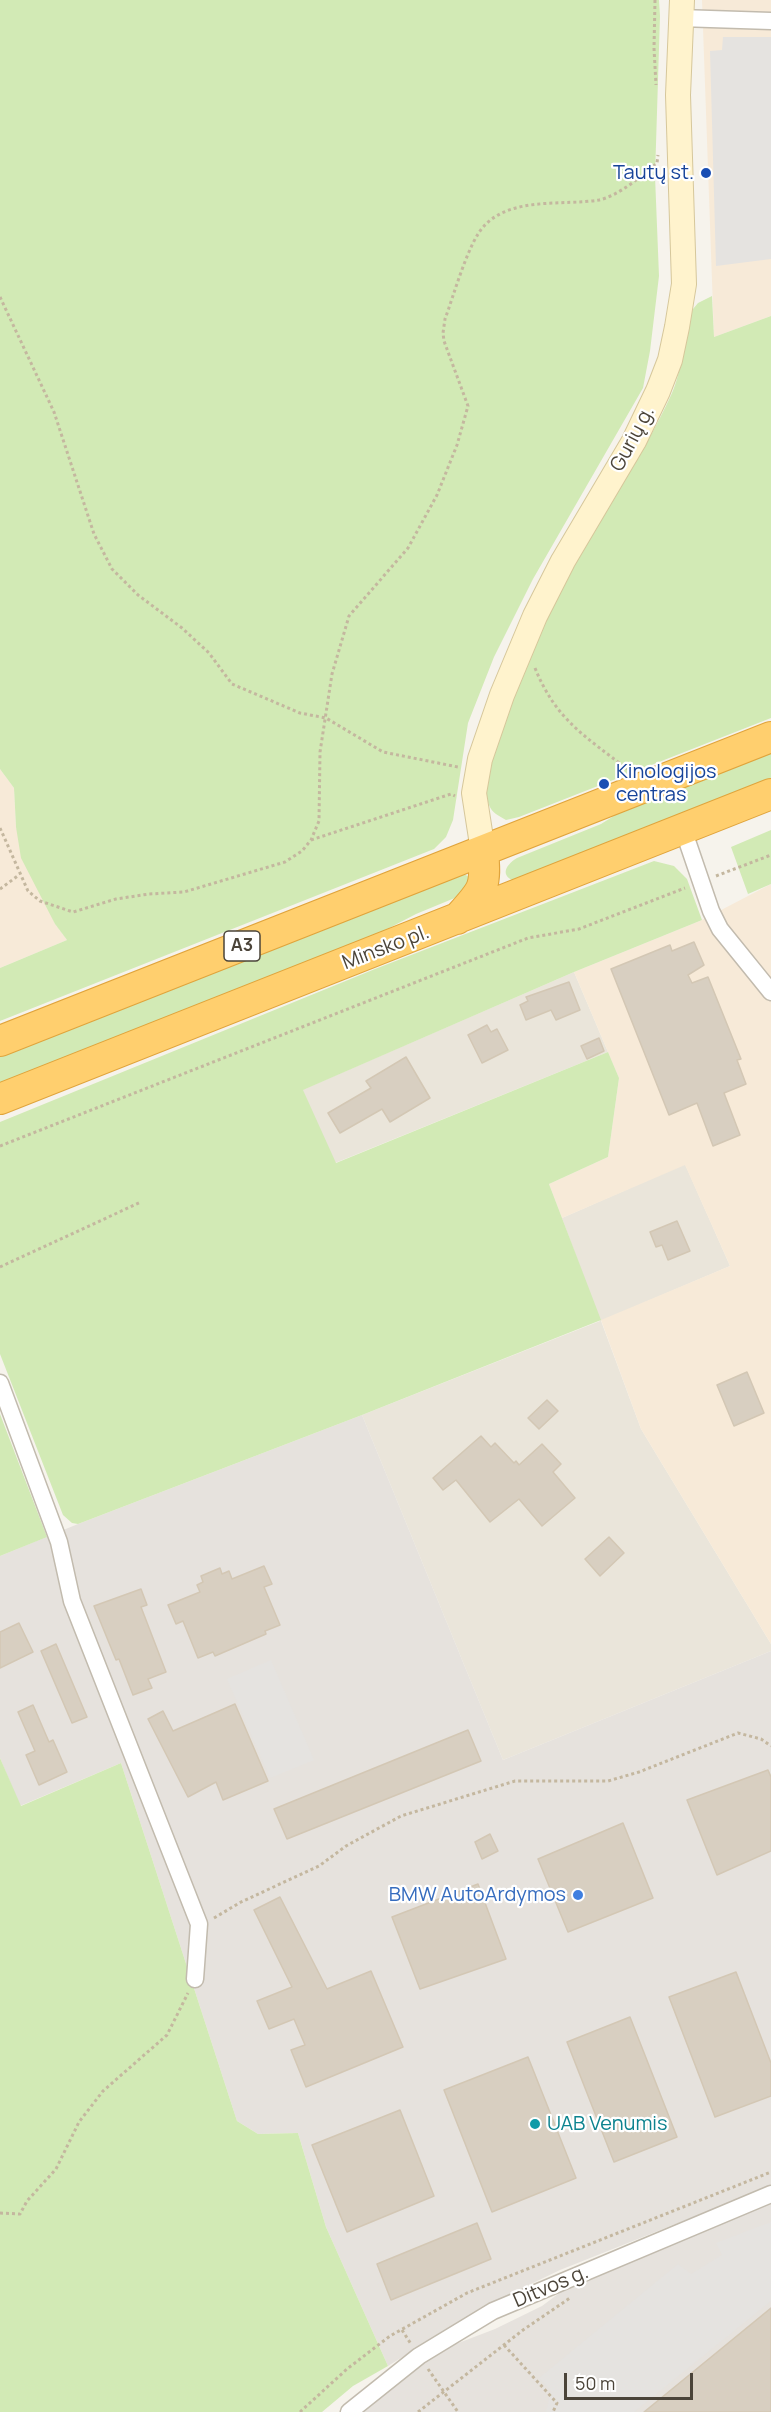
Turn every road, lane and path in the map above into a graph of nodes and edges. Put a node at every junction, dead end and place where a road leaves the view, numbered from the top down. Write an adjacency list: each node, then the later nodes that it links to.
1 (655, 0): 4 (path)
2 (681, 9): 3 (street); 11 (street, Gurių g.)
3 (771, 21)
4 (657, 92)
5 (659, 145): 8 (path)
6 (0, 297): 8 (path)
7 (535, 668): 10 (path)
8 (326, 718): 11 (path); 16 (path)
9 (771, 737): 17 (highway, A3)
10 (628, 770)
11 (478, 771): 13 (street, Gurių g.)
12 (771, 794): 15 (highway, Minsko pl.)
13 (475, 803): 16 (path); 17 (street, Gurių g.)
14 (0, 828): 19 (path)
15 (684, 829): 20 (street); 22 (highway, Minsko pl.)
16 (311, 840): 19 (path)
17 (483, 851): 22 (highway); 24 (highway, A3)
18 (771, 855): 20 (path)
19 (19, 875): 21 (path)
20 (701, 881): 23 (street); 26 (path)
21 (0, 889)
22 (456, 921): 25 (highway, Minsko pl.)
23 (771, 992)
24 (0, 1041)
25 (0, 1099)
26 (0, 1146)
27 (141, 1202): 28 (path)
28 (0, 1267)
29 (0, 1383): 31 (street)
30 (771, 1746): 31 (path)
31 (199, 1924): 32 (street)
32 (195, 1979): 34 (path)
33 (771, 2194): 37 (street, Ditvos g.)
34 (0, 2213)
35 (573, 2296): 36 (path)
36 (504, 2345): 38 (path); 39 (path)
37 (349, 2412)
38 (418, 2412)
39 (554, 2412)

